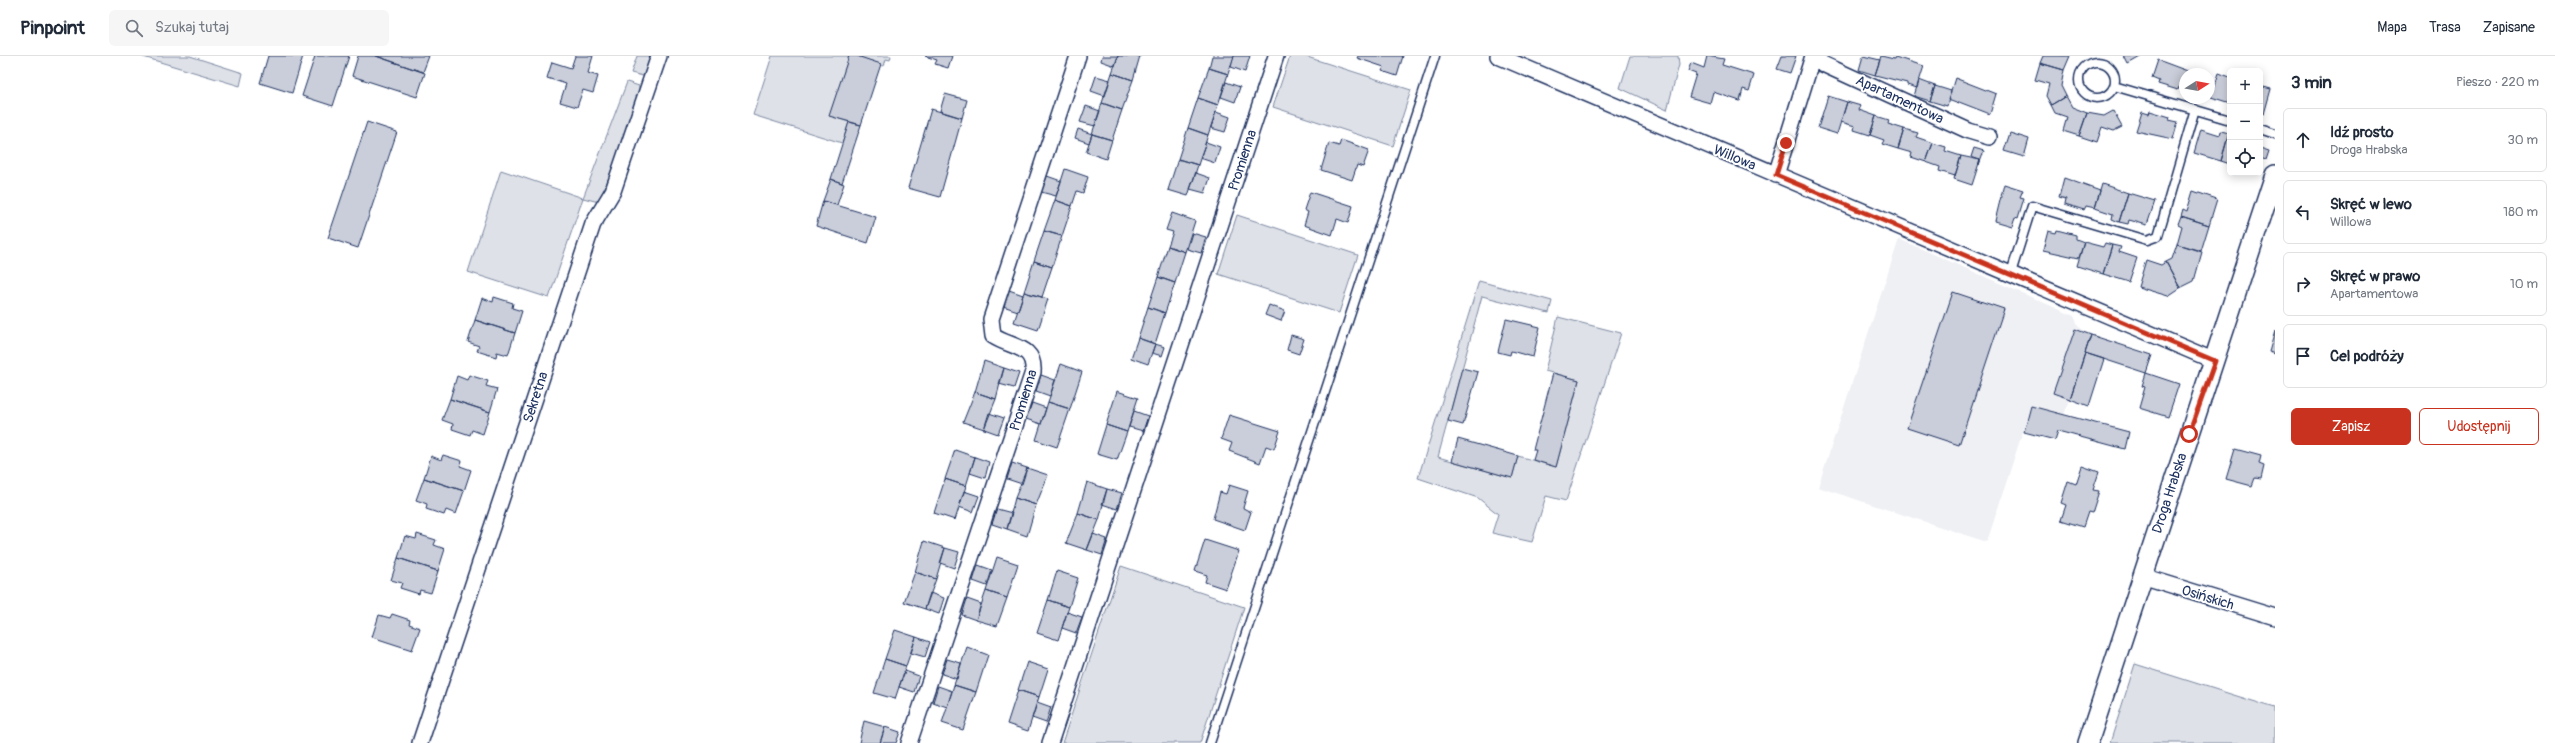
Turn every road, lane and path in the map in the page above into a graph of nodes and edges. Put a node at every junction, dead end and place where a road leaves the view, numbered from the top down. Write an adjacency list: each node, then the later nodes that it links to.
1 (659, 56): 19 (street, Sekretna)
2 (1078, 56): 20 (street, Promienna)
3 (1276, 56): 21 (street, Promienna)
4 (1435, 56): 22 (lane)
5 (1498, 56): 13 (street, Willowa)
6 (1813, 57): 12 (street, Apartamentowa); 13 (street, Apartamentowa)
7 (2114, 86): 7 (lane); 8 (lane)
8 (2195, 109): 9 (lane); 15 (lane)
9 (2227, 119)
10 (2263, 131): 11 (lane)
11 (2275, 134)
12 (1988, 137)
13 (1776, 175): 15 (street, Willowa)
14 (2275, 175): 16 (street, Droga Hrabska)
15 (2010, 276): 16 (street, Willowa)
16 (2215, 361): 17 (street, Droga Hrabska)
17 (2142, 576): 18 (street, Osińskich); 23 (street, Droga Hrabska)
18 (2275, 617)
19 (420, 743)
20 (909, 743)
21 (1050, 743)
22 (1210, 743)
23 (2088, 743)

